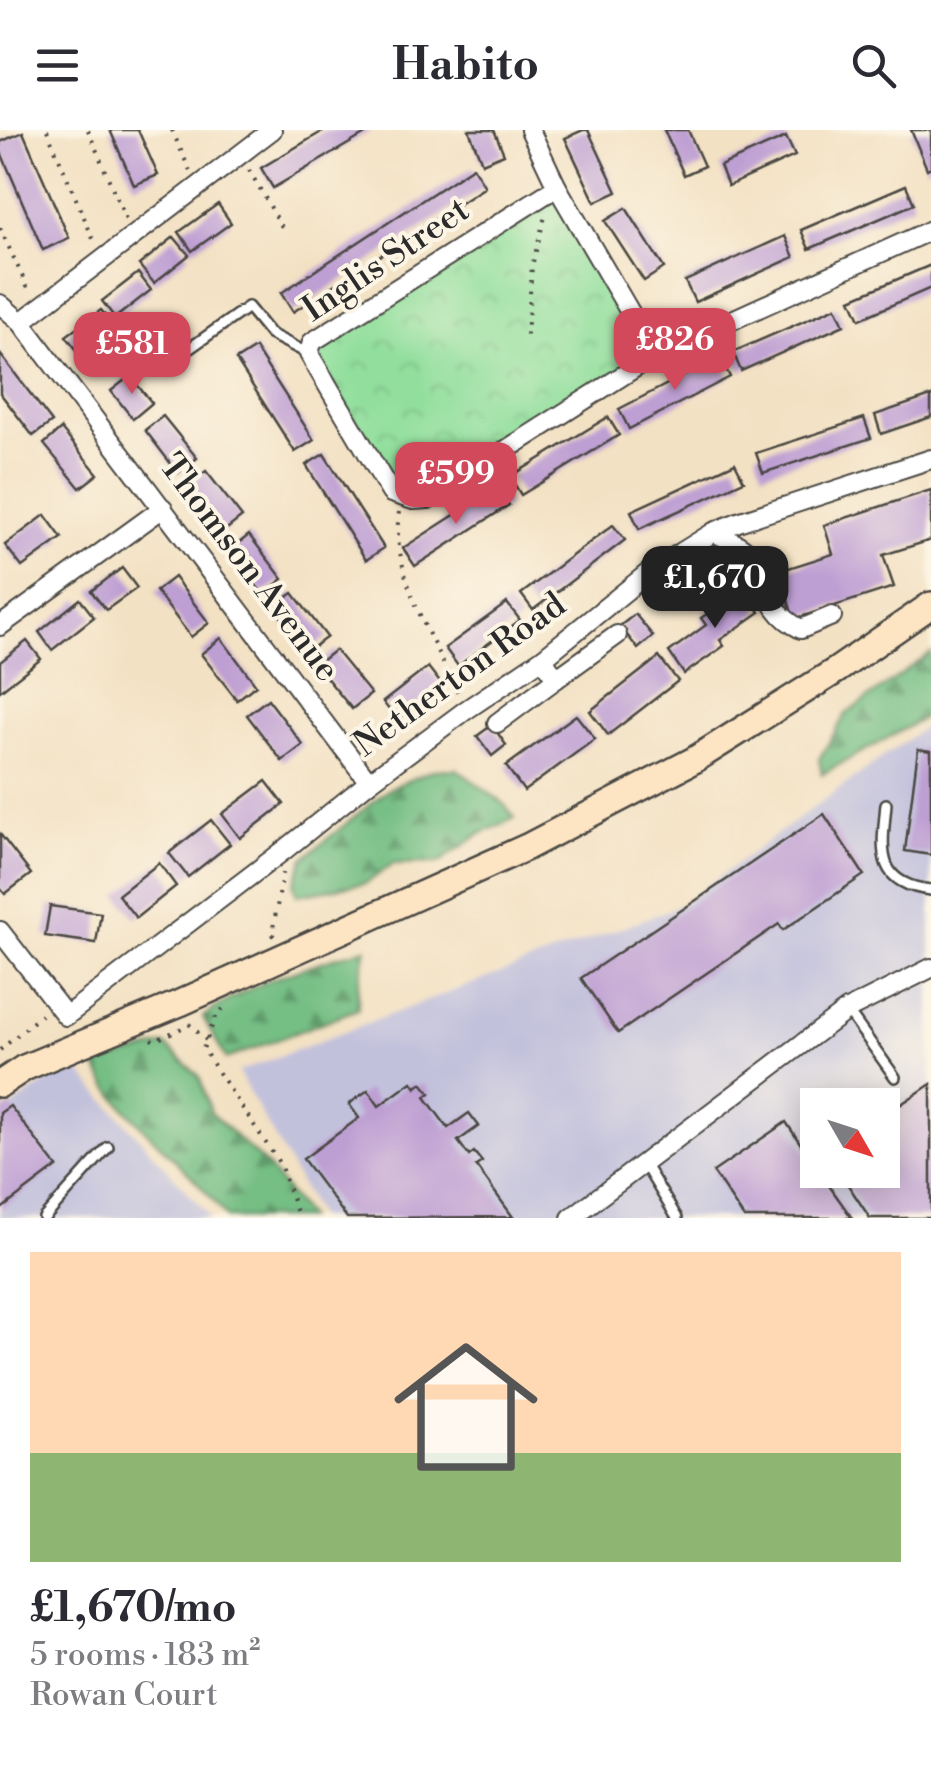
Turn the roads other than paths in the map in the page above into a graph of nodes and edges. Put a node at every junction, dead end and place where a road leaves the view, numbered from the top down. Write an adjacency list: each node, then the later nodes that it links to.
1 (272, 130): 6 (street)
2 (530, 130): 3 (street)
3 (551, 190): 8 (street, Inglis Street); 9 (street)
4 (931, 230): 9 (street)
5 (0, 304): 6 (street, Thomson Avenue)
6 (21, 322): 11 (street, Thomson Avenue)
7 (190, 348): 8 (lane)
8 (308, 354): 9 (street, Inglis Street)
9 (655, 355)
10 (931, 459): 12 (street, Netherton Road)
11 (164, 508): 15 (street); 20 (street, Thomson Avenue)
12 (714, 532): 14 (street); 17 (street, Netherton Road)
13 (931, 605): 27 (main road)
14 (832, 616)
15 (0, 626)
16 (617, 635): 18 (street)
17 (543, 658): 18 (street); 20 (street, Netherton Road)
18 (556, 679): 19 (street)
19 (498, 723)
20 (369, 782): 23 (street, Netherton Road)
21 (886, 804): 22 (lane)
22 (931, 890)
23 (0, 931)
24 (931, 968): 25 (street)
25 (847, 1010): 26 (lane); 29 (street)
26 (895, 1078)
27 (0, 1084)
28 (108, 1147): 30 (lane)
29 (645, 1165): 31 (street); 32 (lane)
30 (44, 1218)
31 (572, 1218)
32 (677, 1218)

